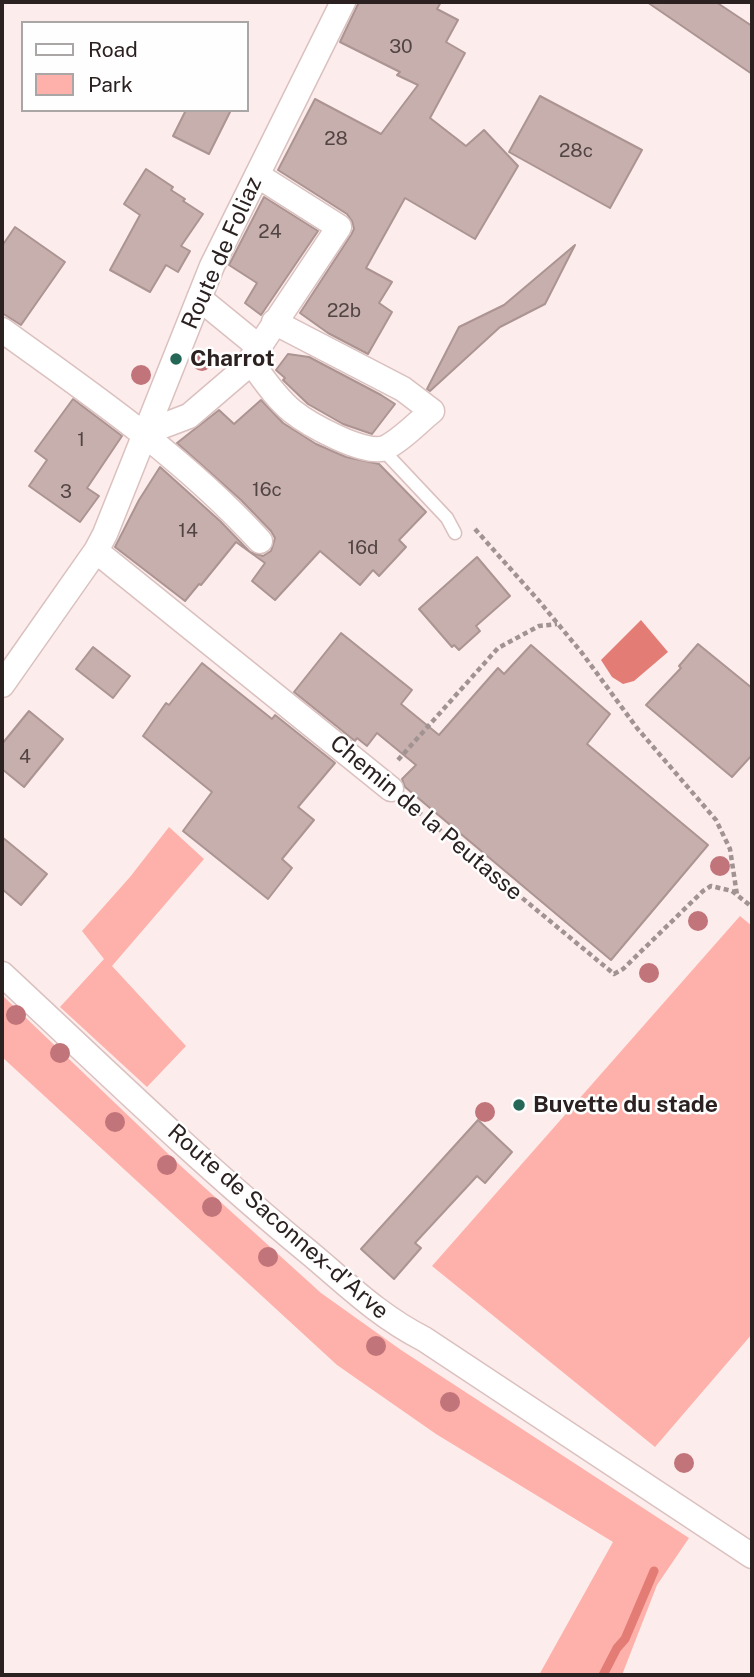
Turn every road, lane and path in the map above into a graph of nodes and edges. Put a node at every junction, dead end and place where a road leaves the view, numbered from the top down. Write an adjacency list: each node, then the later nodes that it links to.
1 (343, 2): 2 (street, Route de Foliaz)
2 (257, 175): 3 (street, Route de Foliaz); 4 (street)
3 (200, 299): 6 (street); 7 (street, Route de Foliaz)
4 (274, 322): 6 (street); 8 (street)
5 (2, 330): 7 (street)
6 (254, 354): 7 (street); 8 (street)
7 (144, 433): 10 (street); 11 (street, Route de Foliaz)
8 (382, 449): 9 (lane)
9 (455, 533)
10 (260, 541)
11 (96, 551): 14 (street, Route de Foliaz); 15 (street, Chemin de la Peutasse)
12 (539, 601): 13 (path)
13 (558, 624): 15 (path); 16 (path)
14 (2, 685)
15 (385, 785): 16 (path, Chemin de la Peutasse)
16 (737, 895): 17 (path, Chemin de la Peutasse)
17 (752, 907)
18 (2, 974): 19 (street, Route de Saconnex-d'Arve)
19 (752, 1556)

